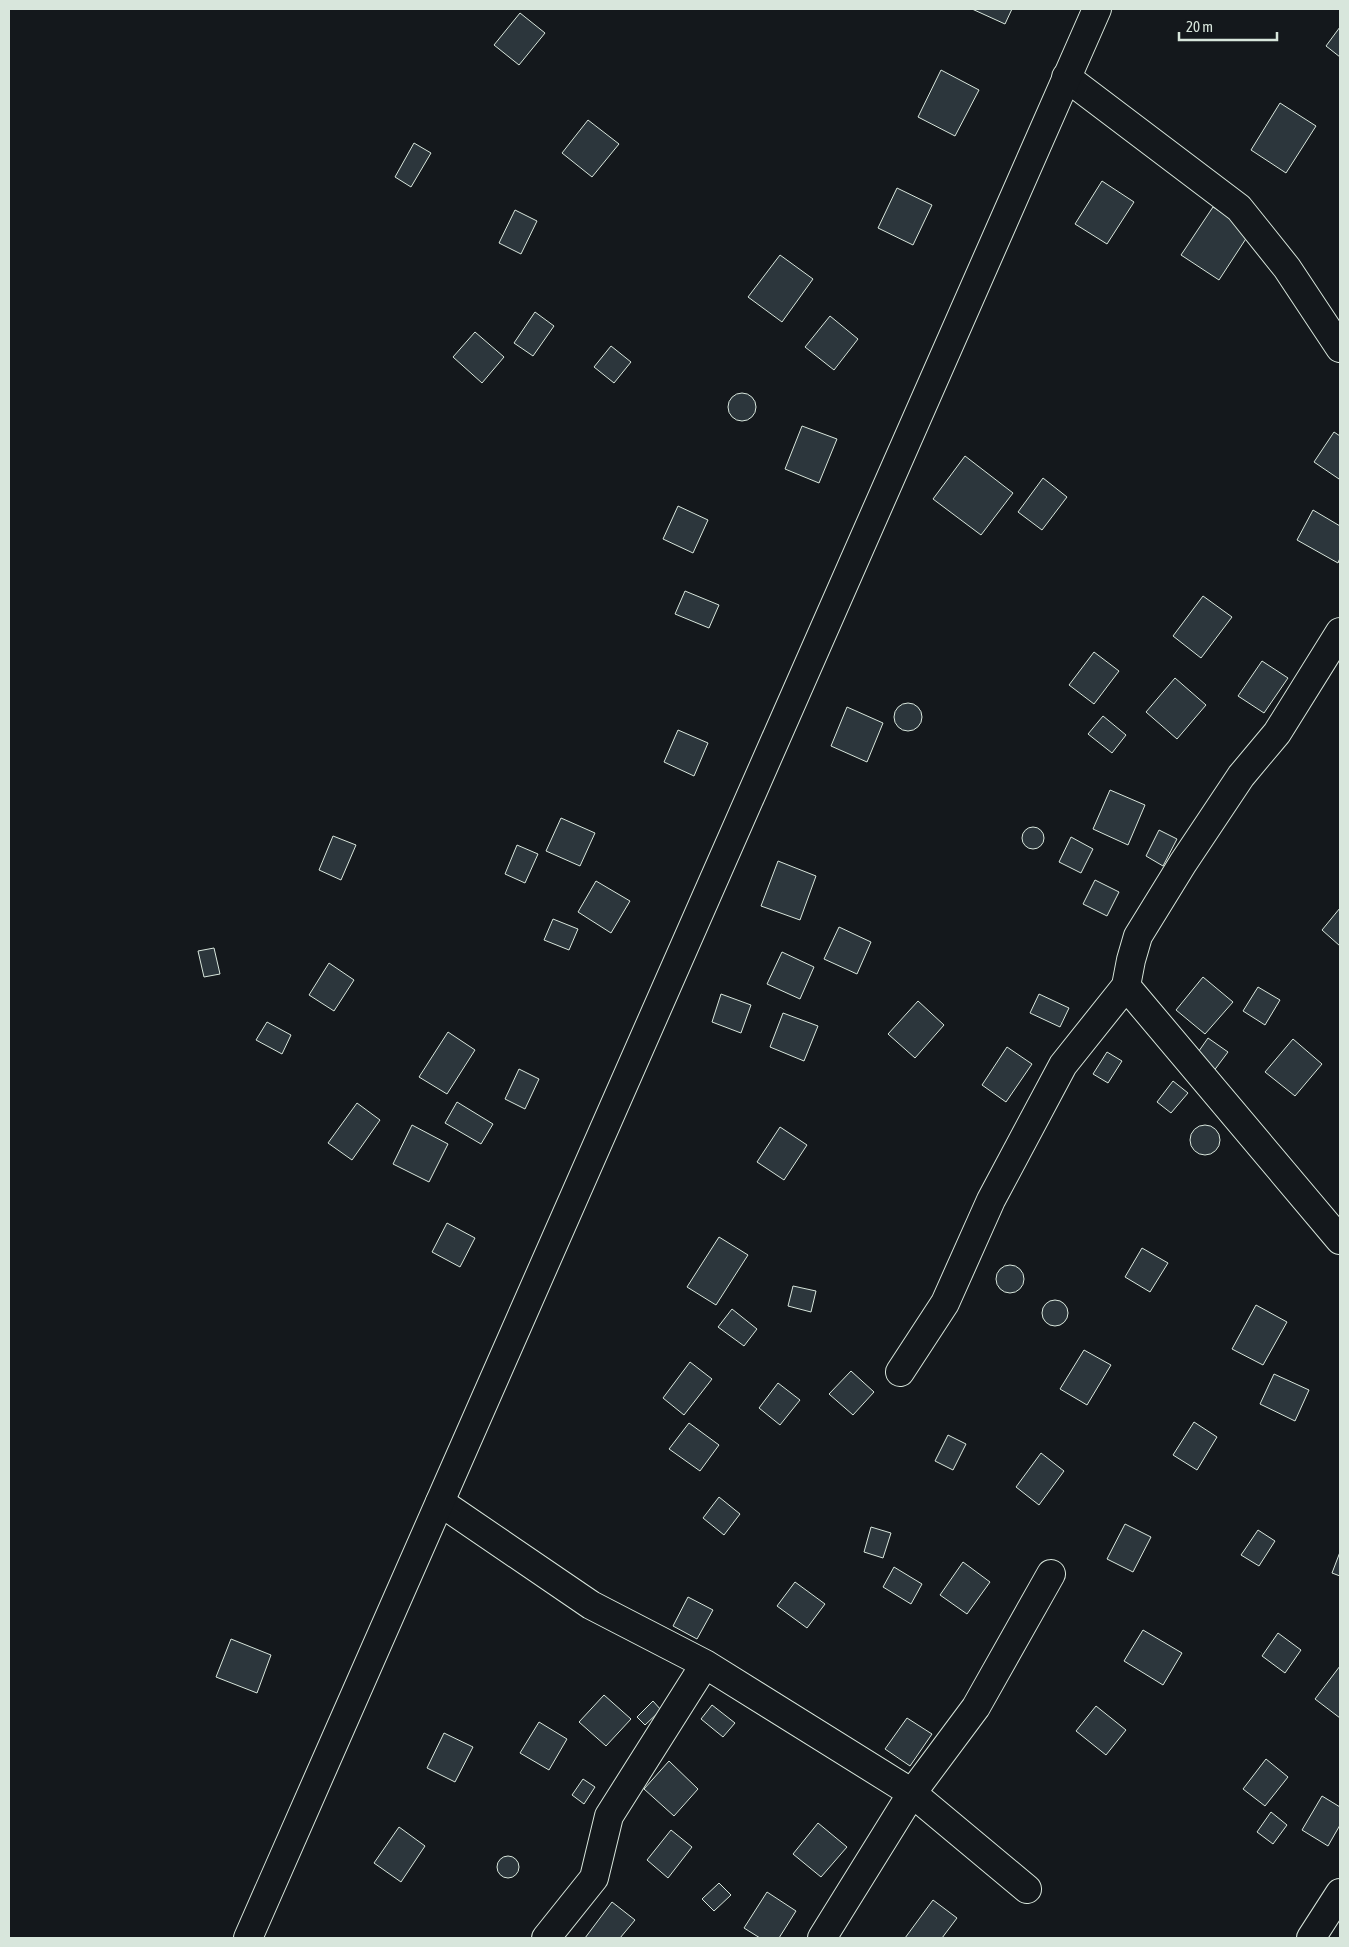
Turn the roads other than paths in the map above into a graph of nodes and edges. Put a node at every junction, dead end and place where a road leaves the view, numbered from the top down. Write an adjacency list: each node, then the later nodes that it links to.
1 (1097, 9): 2 (street)
2 (1066, 77): 3 (street); 8 (street)
3 (1340, 348)
4 (1340, 632): 5 (street)
5 (1126, 986): 6 (street); 7 (street)
6 (1340, 1240)
7 (900, 1372)
8 (440, 1502): 10 (street); 14 (street)
9 (1051, 1574): 11 (street)
10 (705, 1664): 11 (street); 15 (street)
11 (912, 1793): 12 (street); 16 (street)
12 (1027, 1888)
13 (1340, 1893): 17 (street)
14 (248, 1938)
15 (546, 1938)
16 (822, 1938)
17 (1311, 1938)

